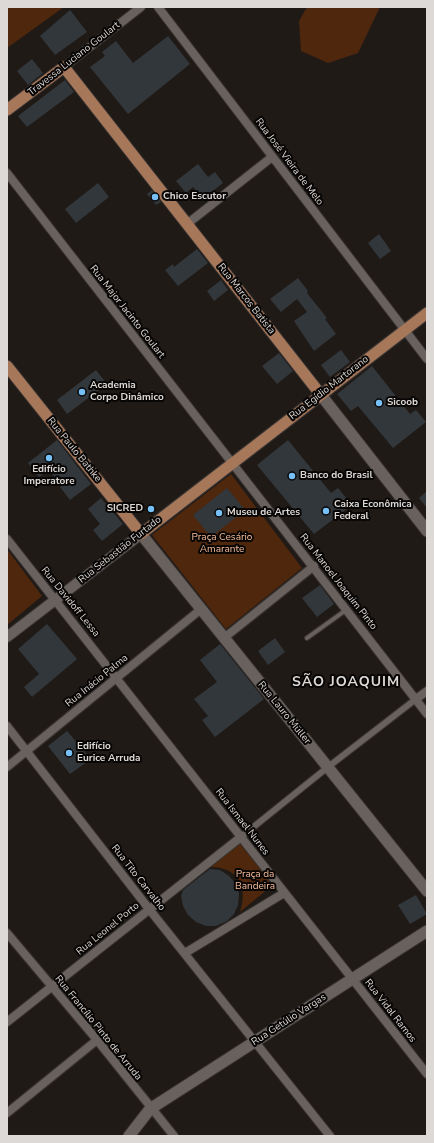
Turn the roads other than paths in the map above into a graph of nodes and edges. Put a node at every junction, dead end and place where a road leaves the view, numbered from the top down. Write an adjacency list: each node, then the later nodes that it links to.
1 (141, 7): 3 (street, Travessa Luciano Goulart)
2 (158, 7): 5 (street, Rua José Vieira de Melo)
3 (64, 67): 4 (main road, Travessa Luciano Goulart); 7 (main road, Rua Marcos Batista)
4 (7, 110)
5 (272, 157): 7 (street); 9 (street, Rua José Vieira de Melo)
6 (7, 173): 13 (street, Rua Major Jacinto Goulart)
7 (187, 224): 12 (main road, Rua Marcos Batista)
8 (427, 313): 9 (main road, Rua Egídio Martorano)
9 (404, 330): 10 (street, Rua José Vieira de Melo); 12 (main road, Rua Egídio Martorano)
10 (427, 359)
11 (7, 366): 15 (main road, Rua Paulo Bathke)
12 (321, 395): 13 (main road, Rua Egídio Martorano); 14 (main road, Rua Marcos Batista)
13 (232, 463): 15 (main road, Rua Sebastião Furtado); 17 (street, Rua Manoel Joaquim Pinto)
14 (427, 531)
15 (141, 534): 18 (street, Rua Sebastião Furtado); 20 (main road, Rua Lauro Müller)
16 (8, 541): 18 (street, Rua Davidoff Lessa)
17 (314, 566): 19 (street, Rua Manoel Joaquim Pinto); 22 (street)
18 (54, 600): 21 (street, Rua Sebastião Furtado); 24 (street, Rua Davidoff Lessa)
19 (347, 609): 23 (lane); 26 (street, Rua Manoel Joaquim Pinto)
20 (200, 610): 22 (main road, Rua Lauro Müller); 24 (street, Rua Inácio Palma)
21 (7, 637)
22 (224, 638): 31 (main road, Rua Lauro Müller)
23 (307, 638)
24 (117, 677): 29 (street, Rua Inácio Palma); 32 (street, Rua Ismael Nunes)
25 (427, 690): 26 (street)
26 (416, 699): 27 (street, Rua Manoel Joaquim Pinto); 31 (street)
27 (427, 714)
28 (7, 726): 29 (street, Rua Tito Carvalho)
29 (27, 751): 30 (street, Rua Inácio Palma); 35 (street, Rua Tito Carvalho)
30 (7, 767)
31 (328, 767): 32 (street); 33 (main road, Rua Lauro Müller)
32 (241, 837): 34 (street, Rua Ismael Nunes); 35 (street, Rua Leonel Porto)
33 (427, 891)
34 (284, 893): 38 (street); 39 (street, Rua Ismael Nunes)
35 (149, 908): 38 (street, Rua Tito Carvalho); 40 (street, Rua Leonel Porto)
36 (427, 931): 39 (main road, Rua Getúlio Vargas)
37 (7, 933): 40 (street, Rua Francílio Pinto de Arruda)
38 (185, 953): 43 (street, Rua Tito Carvalho)
39 (351, 979): 43 (main road, Rua Getúlio Vargas); 44 (street, Rua Vidal Ramos)
40 (52, 987): 41 (street, Rua Leonel Porto); 42 (street, Rua Francílio Pinto de Arruda)
41 (7, 1022)
42 (97, 1040): 45 (street, Rua Francílio Pinto de Arruda); 46 (street)
43 (255, 1041): 45 (main road, Rua Getúlio Vargas); 49 (street, Rua Tito Carvalho)
44 (427, 1074)
45 (150, 1109): 47 (main road, Rua Getúlio Vargas); 48 (street, Rua Francílio Pinto de Arruda)
46 (7, 1114)
47 (129, 1136)
48 (174, 1136)
49 (330, 1136)

